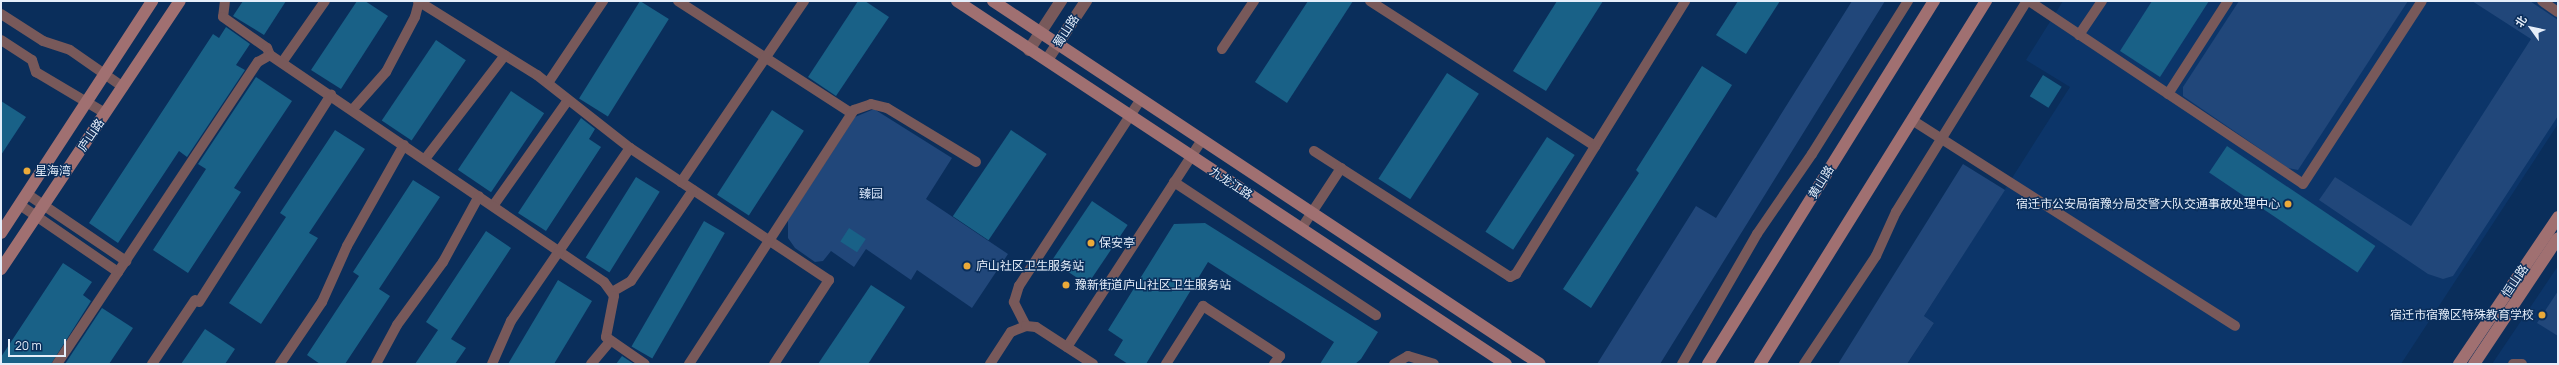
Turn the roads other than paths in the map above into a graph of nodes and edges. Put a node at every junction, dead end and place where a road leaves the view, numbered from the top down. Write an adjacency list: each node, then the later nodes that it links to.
1 (152, 1): 37 (street, 庐山路)
2 (180, 1): 39 (street, 庐山路)
3 (225, 1): 32 (lane)
4 (324, 1): 36 (lane)
5 (419, 1): 33 (lane); 45 (lane)
6 (603, 1): 38 (lane)
7 (678, 1): 34 (lane)
8 (804, 1): 34 (lane)
9 (957, 1): 31 (street, 九龙江路)
10 (993, 1): 26 (street, 九龙江路)
11 (1061, 1): 26 (street, 蜀山路)
12 (1086, 1): 29 (street, 蜀山路)
13 (1254, 1): 30 (lane)
14 (1370, 1): 53 (lane)
15 (1685, 1): 53 (lane)
16 (1908, 1): 102 (lane)
17 (1934, 1): 103 (street, 黄山路)
18 (1986, 1): 49 (street)
19 (2028, 1): 27 (lane); 50 (lane)
20 (2102, 1): 27 (lane)
21 (2228, 1): 40 (lane)
22 (2422, 1): 40 (lane)
23 (2542, 1): 24 (lane)
24 (2558, 12)
25 (1, 14): 37 (lane)
26 (1040, 32): 29 (street, 九龙江路); 31 (street, 蜀山路)
27 (2080, 35): 40 (lane)
28 (1, 40): 44 (lane)
29 (1058, 44): 35 (street, 蜀山路); 42 (street, 九龙江路)
30 (1222, 49)
31 (1029, 50): 35 (street, 九龙江路)
32 (270, 55): 36 (lane); 76 (lane)
33 (505, 55): 38 (lane); 57 (lane)
34 (765, 59): 47 (lane); 60 (lane)
35 (1047, 60): 48 (street, 九龙江路)
36 (283, 61): 41 (lane)
37 (104, 75): 39 (lane); 44 (street, 庐山路)
38 (548, 83): 43 (lane)
39 (123, 87): 46 (street, 庐山路)
40 (2168, 94)
41 (331, 95): 45 (lane); 86 (lane)
42 (1141, 99): 48 (lane); 51 (street, 九龙江路)
43 (568, 100): 54 (lane); 67 (lane)
44 (87, 102): 46 (lane); 63 (street, 庐山路)
45 (353, 109): 52 (lane)
46 (105, 113): 66 (street, 庐山路)
47 (851, 114): 58 (lane); 74 (lane)
48 (1130, 116): 56 (street, 九龙江路); 81 (lane)
49 (1912, 120): 50 (lane); 104 (street)
50 (1941, 139): 82 (lane); 105 (lane)
51 (1202, 140): 56 (lane); 68 (street, 九龙江路)
52 (404, 145): 57 (lane); 87 (lane)
53 (1595, 146): 59 (lane)
54 (630, 148): 60 (lane); 75 (lane)
55 (1314, 151): 59 (lane)
56 (1191, 156): 61 (lane); 71 (street, 九龙江路)
57 (425, 159): 64 (lane)
58 (976, 162)
59 (1341, 168): 68 (lane)
60 (682, 182): 62 (lane)
61 (1174, 182): 80 (lane); 84 (lane)
62 (693, 190): 74 (lane); 79 (lane)
63 (27, 194): 65 (street, 庐山路); 66 (lane)
64 (479, 196): 67 (lane); 88 (lane)
65 (20, 205): 69 (lane); 72 (street, 庐山路)
66 (44, 206): 69 (street, 庐山路); 76 (lane)
67 (493, 206): 75 (lane)
68 (1312, 212): 71 (lane); 101 (street, 九龙江路)
69 (36, 217): 77 (street, 庐山路); 78 (lane)
70 (2558, 217): 106 (street, 恒山路)
71 (1301, 229): 100 (street, 九龙江路)
72 (1, 233)
73 (2558, 238): 107 (street, 恒山路)
74 (770, 240): 92 (lane); 93 (lane)
75 (557, 250): 79 (lane); 89 (lane)
76 (126, 261): 78 (lane)
77 (1, 269)
78 (118, 272): 85 (lane)
79 (612, 292): 83 (lane)
80 (1376, 315)
81 (1026, 326): 84 (lane); 94 (lane)
82 (2235, 326)
83 (610, 342): 90 (lane); 91 (lane)
84 (1067, 347): 95 (lane)
85 (57, 364)
86 (152, 364)
87 (280, 364)
88 (376, 364)
89 (492, 364)
90 (591, 364)
91 (645, 364)
92 (689, 364)
93 (774, 364)
94 (990, 364)
95 (1093, 364)
96 (1166, 364): 97 (lane)
97 (1274, 364)
98 (1394, 364): 99 (lane)
99 (1434, 364)
100 (1506, 364)
101 (1540, 364)
102 (1682, 364)
103 (1708, 364)
104 (1760, 364)
105 (1804, 364)
106 (2459, 364)
107 (2474, 364)
108 (2513, 364): 109 (lane)
109 (2522, 364)

